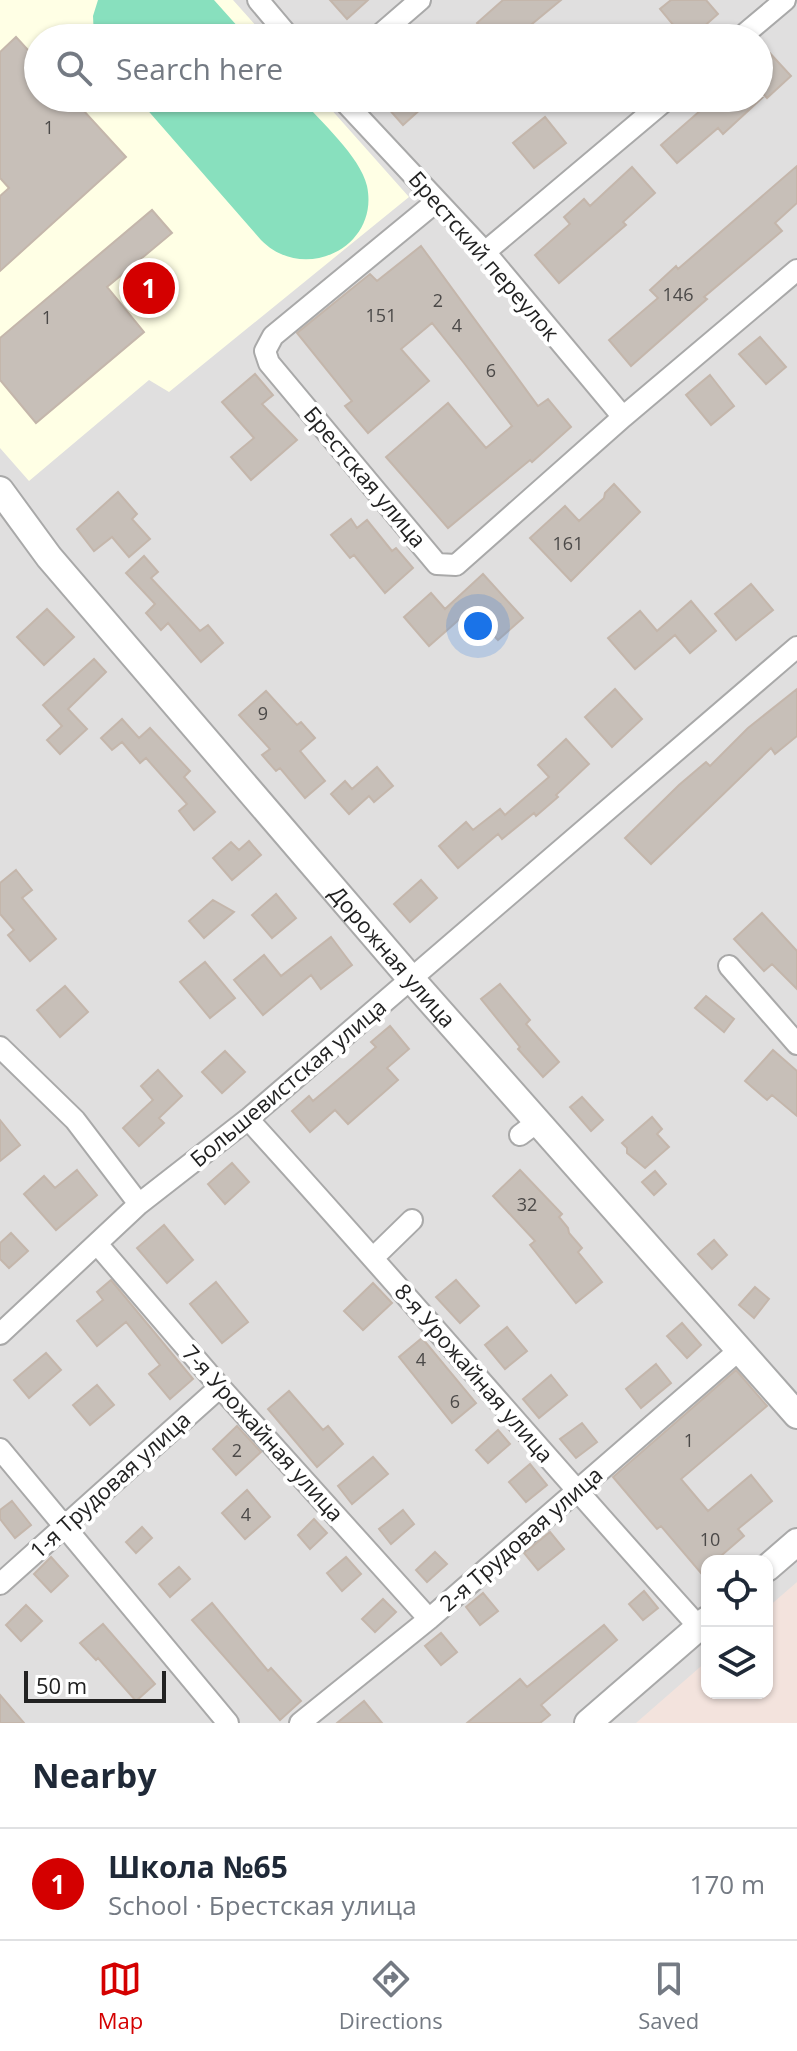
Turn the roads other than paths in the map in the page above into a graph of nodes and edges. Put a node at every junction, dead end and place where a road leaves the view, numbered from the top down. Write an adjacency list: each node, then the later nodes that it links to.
1 (258, 0): 4 (street)
2 (420, 0): 5 (street)
3 (785, 0): 6 (street)
4 (278, 24)
5 (392, 24)
6 (757, 24)
7 (354, 112): 9 (street, Брестский переулок)
8 (651, 112): 10 (street)
9 (437, 201): 10 (street, Брестский переулок); 12 (street, Брестская улица)
10 (485, 252): 12 (street, Брестский переулок)
11 (797, 270): 12 (street, Брестская улица)
12 (623, 417)
13 (0, 490): 16 (street, Дорожная улица)
14 (797, 647): 16 (street, Большевистская улица)
15 (729, 966): 17 (street)
16 (412, 980): 19 (street, Большевистская улица); 25 (street, Дорожная улица)
17 (797, 1044)
18 (0, 1047): 20 (street)
19 (248, 1119): 20 (street, Большевистская улица); 23 (street, 8-я Урожайная улица)
20 (139, 1204): 22 (street, Большевистская улица)
21 (412, 1220): 23 (street)
22 (98, 1245): 24 (street, Большевистская улица); 26 (street, 7-я Урожайная улица)
23 (374, 1257): 29 (street, 8-я Урожайная улица)
24 (0, 1334)
25 (738, 1351): 27 (street, Дорожная улица); 29 (street, 2-я Трудовая улица)
26 (220, 1387): 30 (street, 1-я Трудовая улица); 34 (street, 7-я Урожайная улица)
27 (797, 1415)
28 (0, 1449): 30 (street)
29 (576, 1491): 34 (street, 2-я Трудовая улица); 35 (street, 8-я Урожайная улица)
30 (63, 1525): 33 (street, 1-я Трудовая улица); 37 (street)
31 (797, 1542): 32 (street)
32 (773, 1563)
33 (0, 1584)
34 (429, 1619): 38 (street, 2-я Трудовая улица)
35 (701, 1622)
36 (701, 1626): 39 (street)
37 (228, 1723)
38 (300, 1723)
39 (588, 1723)

